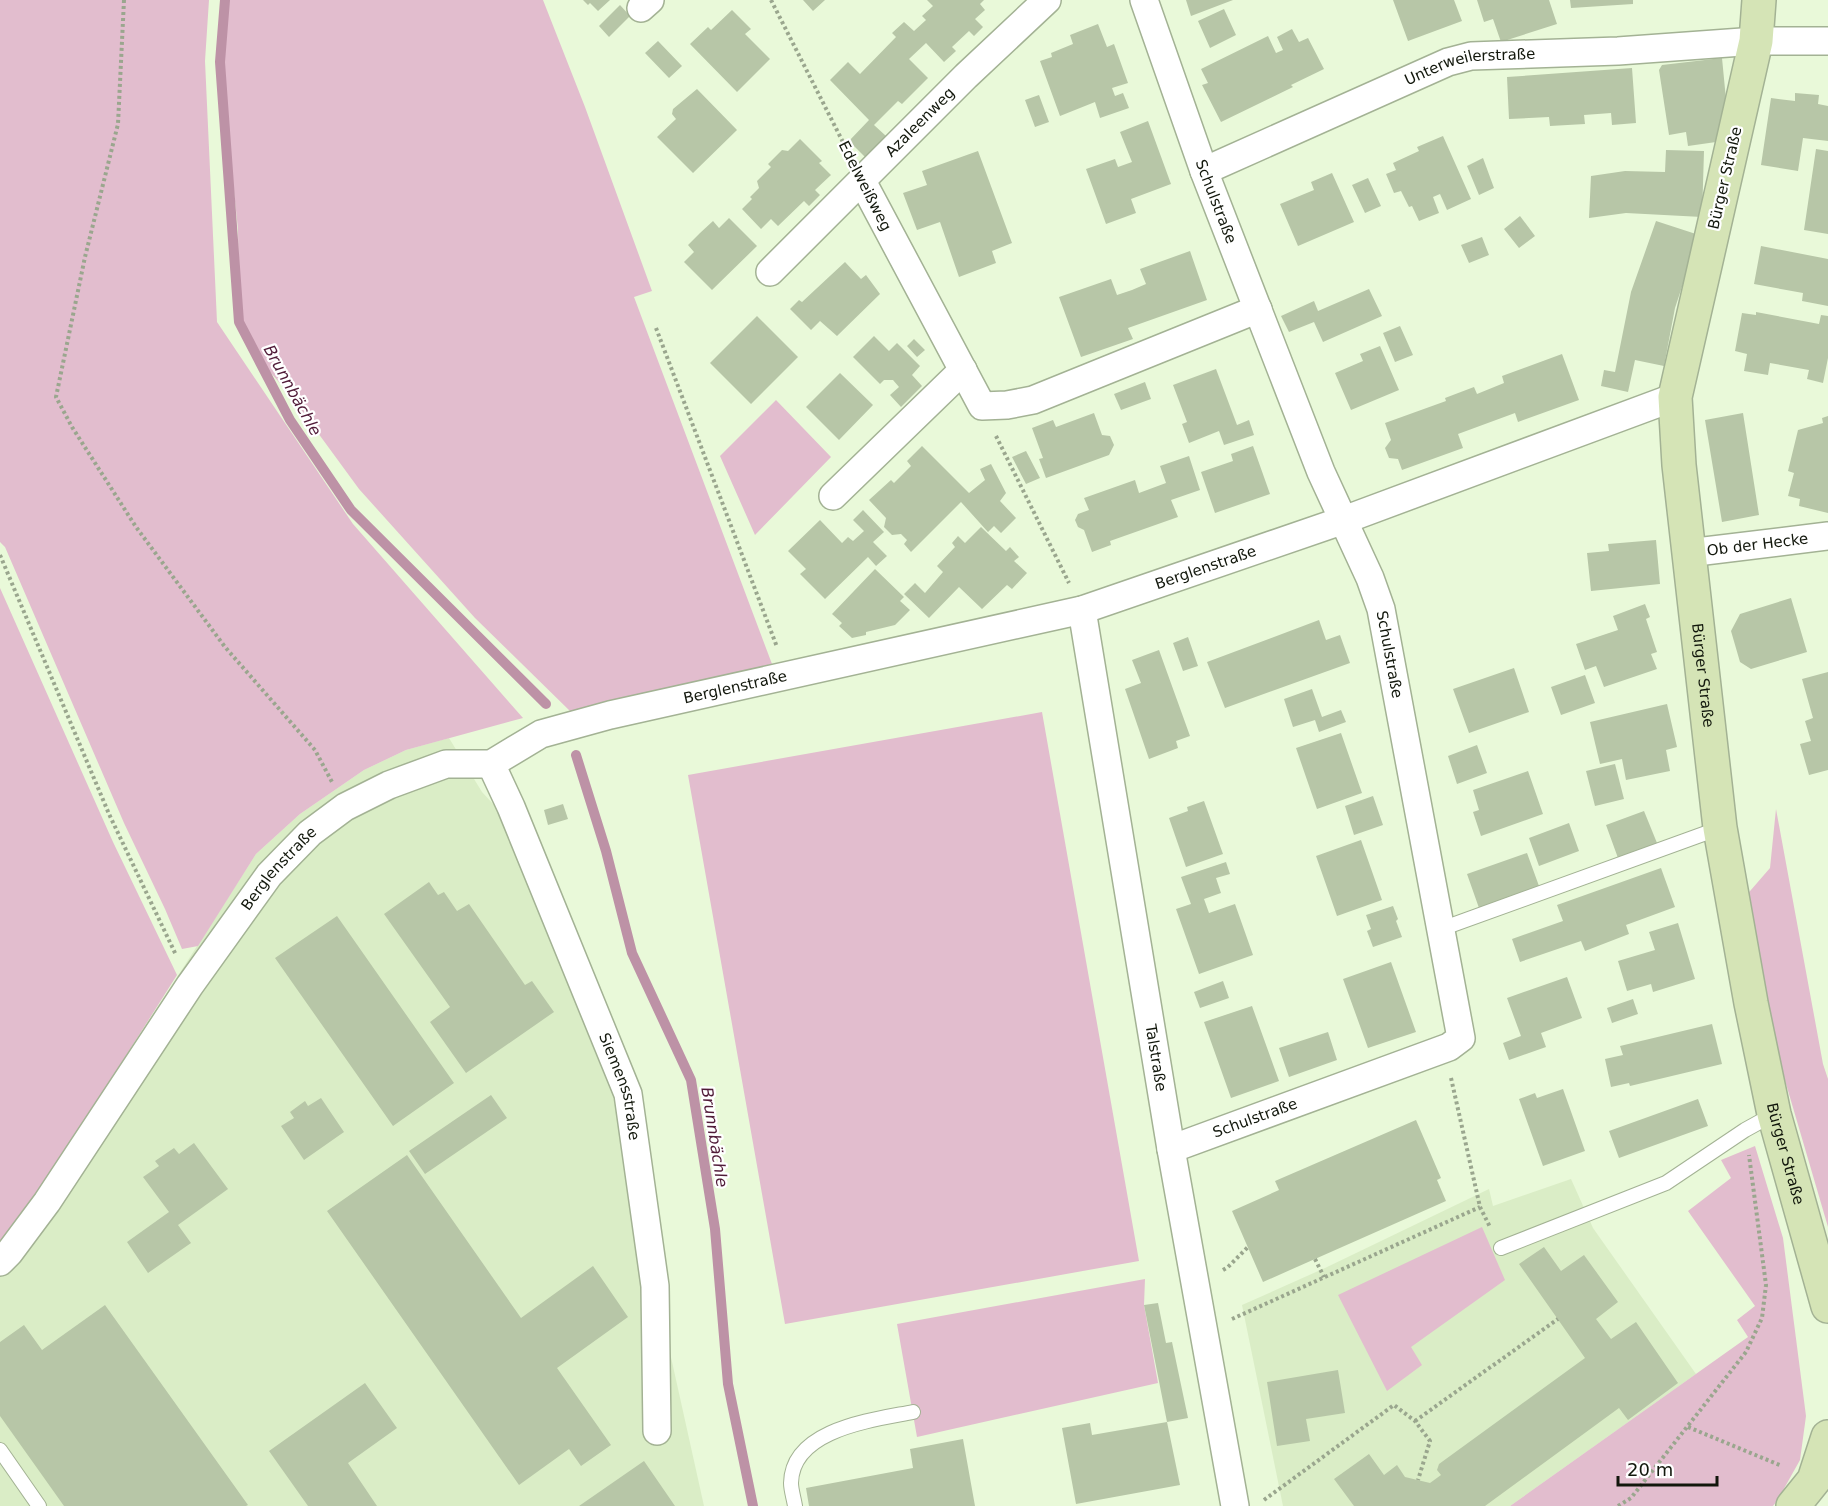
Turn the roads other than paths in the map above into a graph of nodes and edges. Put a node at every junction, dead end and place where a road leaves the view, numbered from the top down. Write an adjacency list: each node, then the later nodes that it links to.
1 (1047, 0): 7 (street, Azaleenweg)
2 (1144, 0): 6 (street, Schulstraße)
3 (1759, 0): 5 (street, Bürger Straße)
4 (1828, 40): 5 (street, Unterweilerstraße)
5 (1756, 41): 6 (street, Unterweilerstraße); 11 (street, Bürger Straße)
6 (1204, 171): 9 (street, Schulstraße)
7 (862, 181): 8 (street, Azaleenweg); 10 (street, Edelweißweg)
8 (770, 272)
9 (1258, 309): 10 (street, Edelweißweg); 13 (street, Schulstraße)
10 (963, 370): 12 (street)
11 (1676, 397): 13 (street, Berglenstraße); 15 (street, Bürger Straße)
12 (833, 496)
13 (1344, 520): 16 (street, Berglenstraße); 19 (street, Schulstraße)
14 (1828, 537): 15 (street, Ob der Hecke)
15 (1688, 553): 18 (street, Bürger Straße)
16 (1082, 610): 17 (street, Berglenstraße); 21 (street, Talstraße)
17 (491, 764): 23 (street, Berglenstraße); 26 (street, Siemensstraße)
18 (1720, 828): 19 (lane); 20 (street, Bürger Straße)
19 (1441, 929): 21 (street, Schulstraße)
20 (1774, 1114): 22 (lane); 24 (street, Bürger Straße)
21 (1171, 1149): 31 (street, Talstraße)
22 (1501, 1248)
23 (0, 1262)
24 (1828, 1306)
25 (913, 1412): 30 (lane)
26 (657, 1431)
27 (1828, 1437): 32 (street)
28 (0, 1450): 29 (lane)
29 (39, 1506)
30 (795, 1506)
31 (1235, 1506)
32 (1793, 1506)

